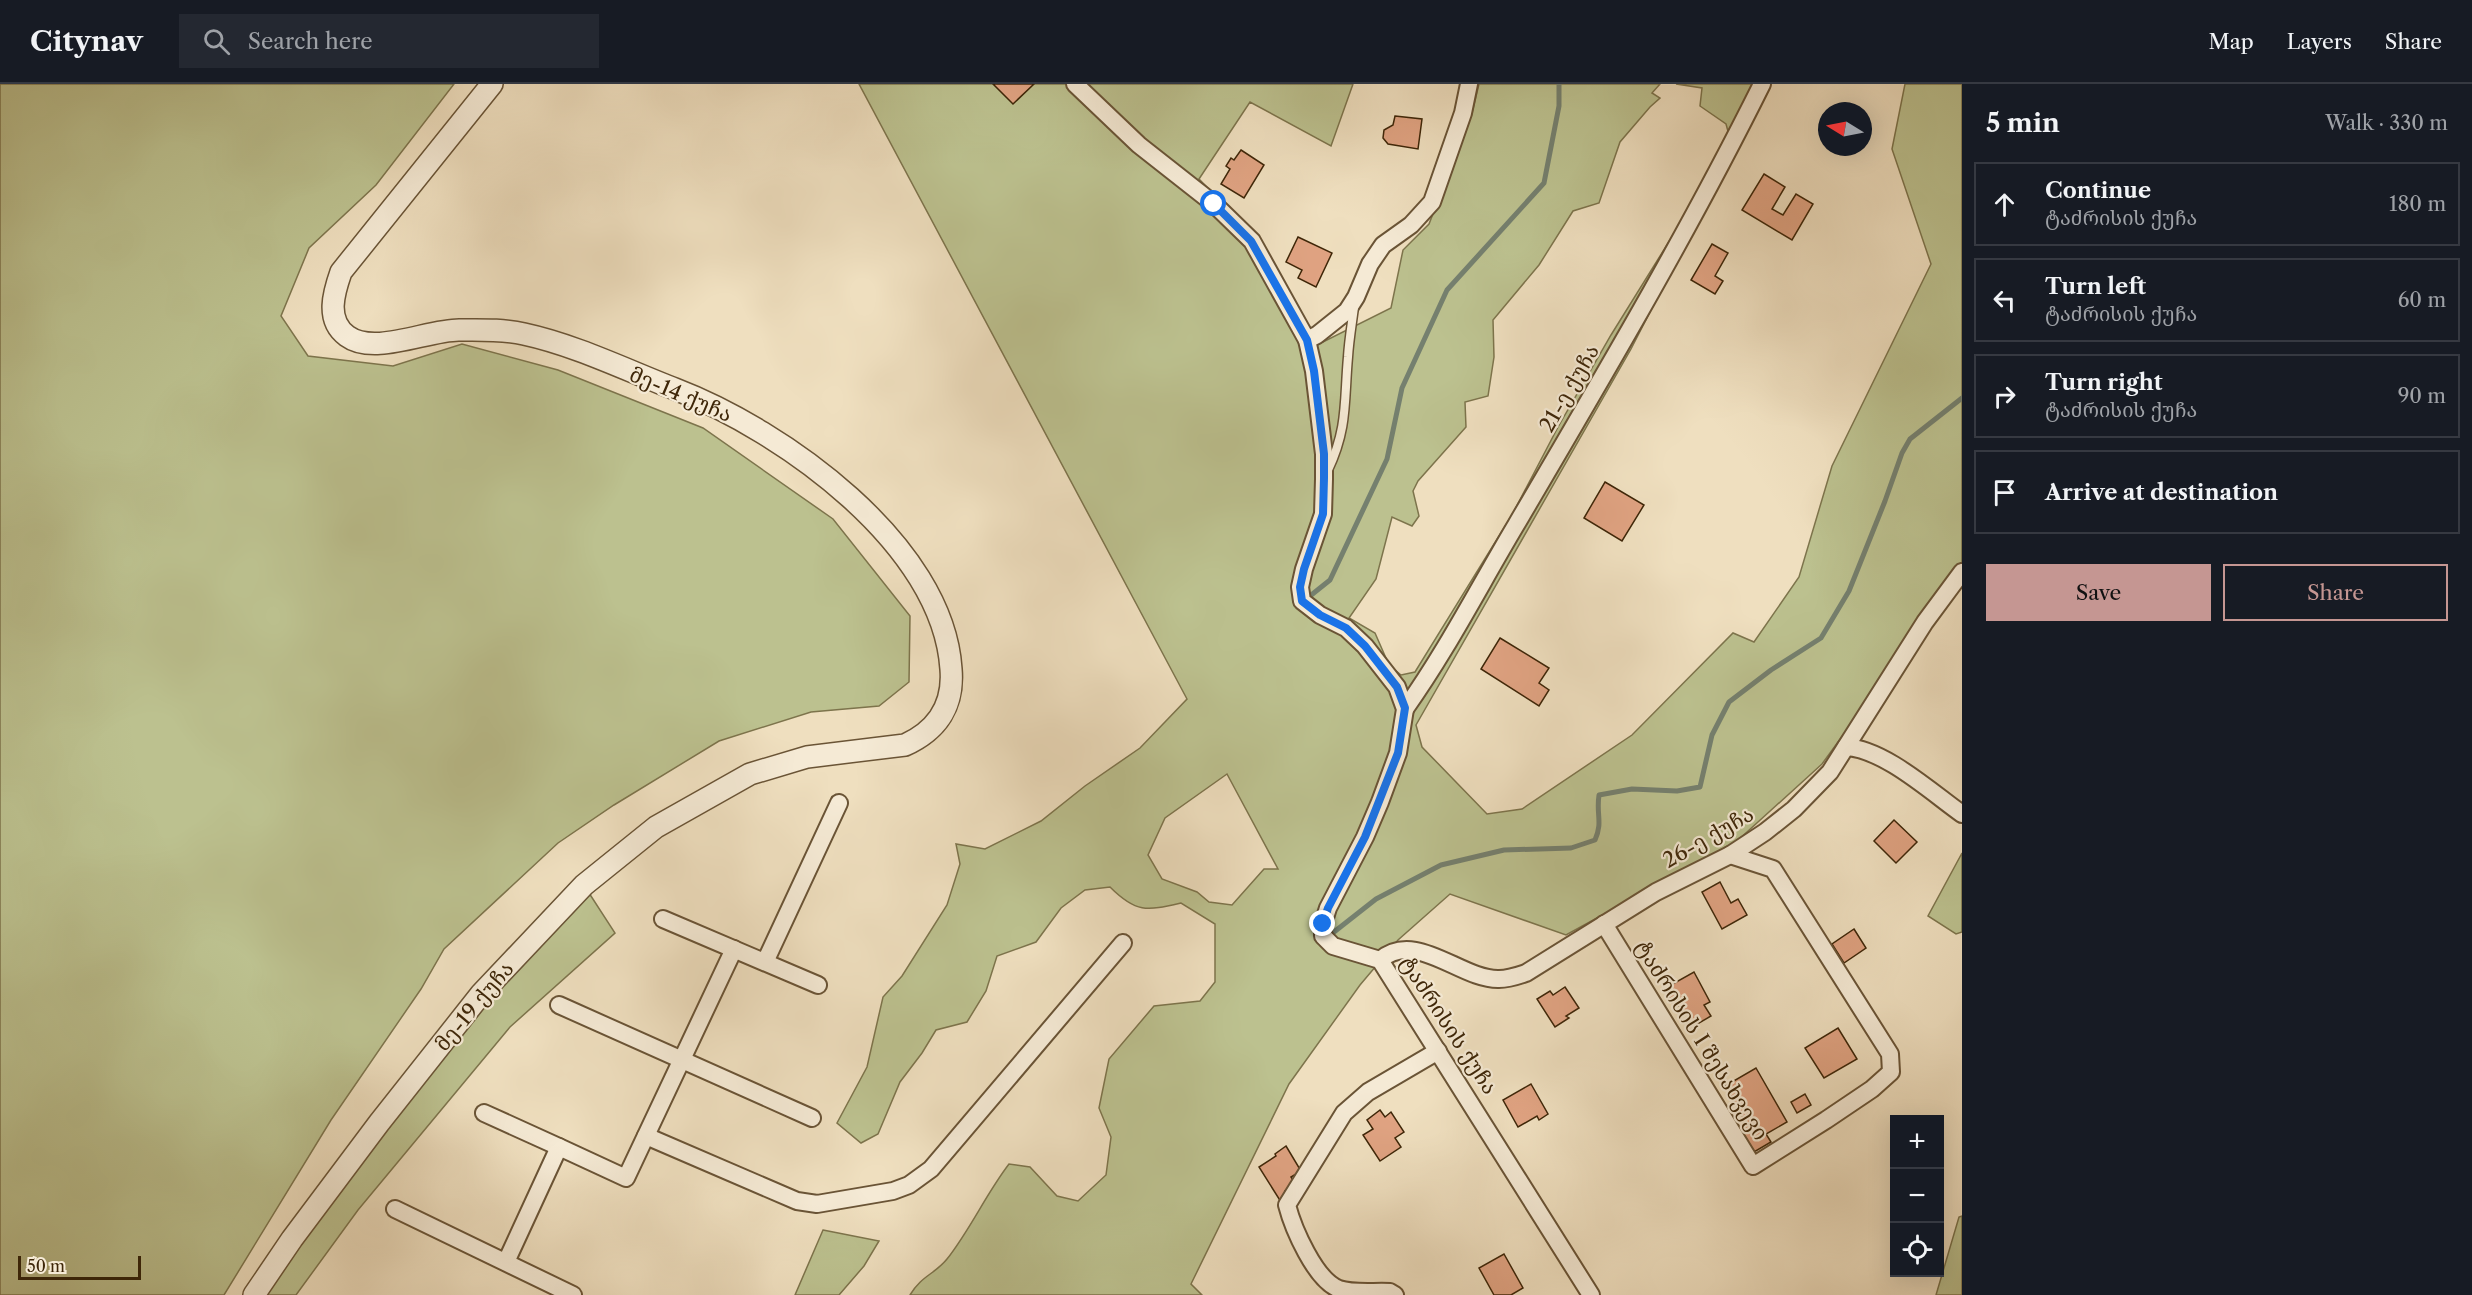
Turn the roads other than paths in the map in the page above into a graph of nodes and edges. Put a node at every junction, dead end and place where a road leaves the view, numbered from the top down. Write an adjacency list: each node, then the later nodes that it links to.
1 (492, 84): 11 (street, მე-14 ქუჩა)
2 (1075, 84): 6 (street)
3 (1469, 84): 5 (street)
4 (1762, 84): 9 (street, 21-ე ქუჩა)
5 (1356, 297): 6 (street); 7 (lane)
6 (1307, 340): 7 (street)
7 (1324, 478): 9 (street)
8 (1962, 572): 10 (street, 26-ე ქუჩა)
9 (1405, 708): 19 (street, ტაძრისის ქუჩა)
10 (1846, 747): 13 (street); 14 (street, 26-ე ქუჩა)
11 (750, 774): 31 (street, მე-19 ქუჩა)
12 (839, 803): 20 (street)
13 (1962, 814)
14 (1730, 855): 16 (street, 26-ე ქუჩა); 16 (street, ტაძრისის I შესახვევი)
15 (663, 919): 18 (street)
16 (1604, 924): 19 (street, 26-ე ქუჩა)
17 (1123, 942): 27 (street)
18 (734, 949): 20 (street); 24 (street)
19 (1380, 960): 23 (street, ტაძრისის ქუჩა)
20 (765, 962): 21 (street)
21 (818, 985)
22 (560, 1005): 24 (street)
23 (1438, 1051): 33 (street); 34 (street, ტაძრისის ქუჩა)
24 (682, 1060): 26 (street); 27 (street)
25 (484, 1113): 28 (street)
26 (812, 1118)
27 (646, 1136): 28 (street)
28 (559, 1147): 30 (street)
29 (395, 1209): 30 (street)
30 (506, 1262): 32 (street)
31 (254, 1295)
32 (573, 1295)
33 (1395, 1295)
34 (1591, 1295)

